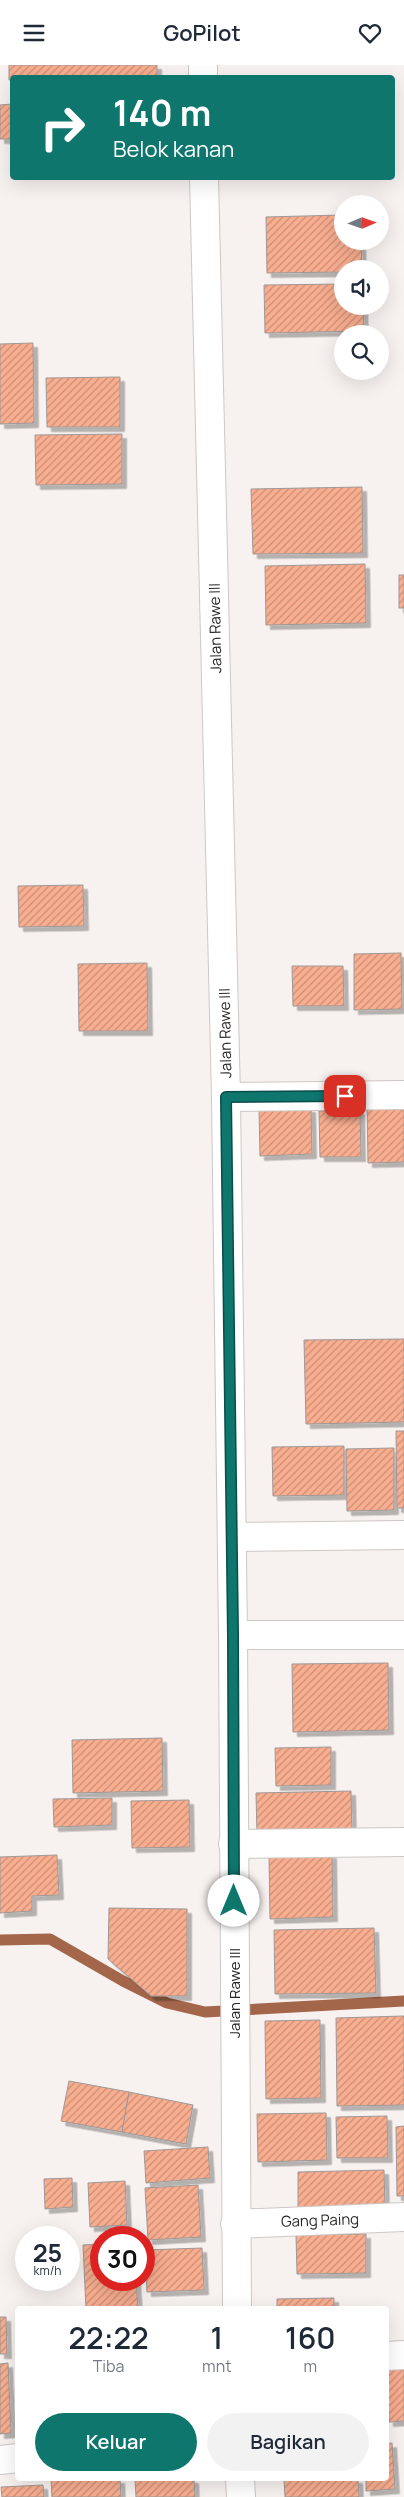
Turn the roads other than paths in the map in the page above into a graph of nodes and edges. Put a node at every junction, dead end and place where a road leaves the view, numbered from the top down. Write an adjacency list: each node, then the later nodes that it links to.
1 (204, 180): 3 (street, Jalan Rawe III)
2 (404, 1095): 3 (street)
3 (226, 1097): 5 (street, Jalan Rawe III)
4 (404, 1535): 5 (street)
5 (232, 1537): 6 (street, Jalan Rawe III)
6 (233, 1635): 7 (street); 9 (street, Jalan Rawe III)
7 (404, 1635)
8 (404, 1842): 9 (street)
9 (233, 1844): 11 (street, Jalan Rawe III)
10 (404, 2217): 11 (street, Gang Paing)
11 (235, 2224): 12 (street, Jalan Rawe III)
12 (237, 2306)
13 (404, 2355): 14 (street)
14 (389, 2356)
15 (15, 2458): 16 (street)
16 (0, 2460)
17 (240, 2481): 18 (street)
18 (241, 2497)

